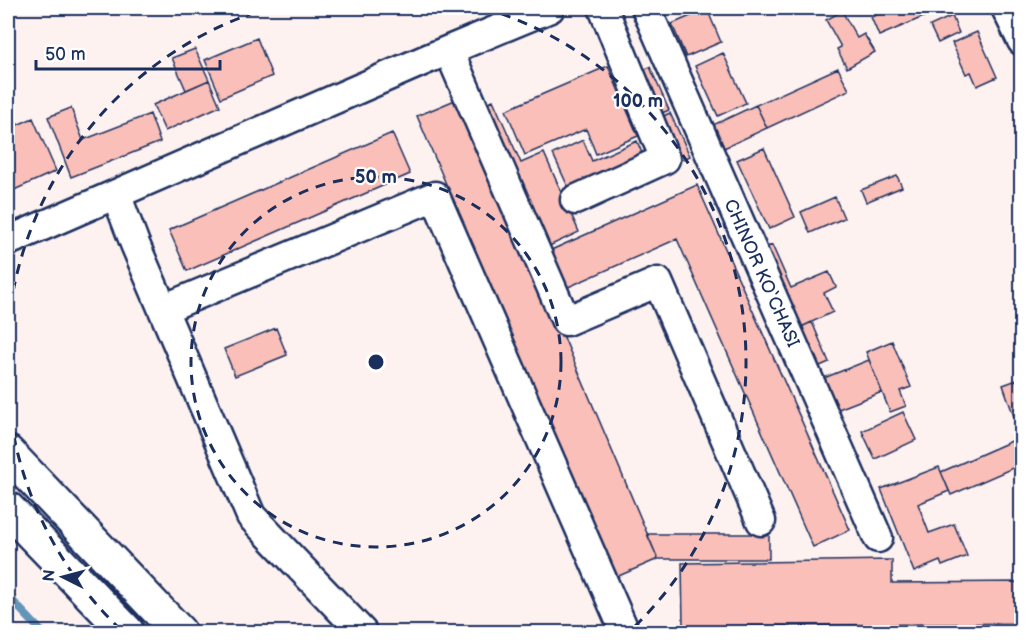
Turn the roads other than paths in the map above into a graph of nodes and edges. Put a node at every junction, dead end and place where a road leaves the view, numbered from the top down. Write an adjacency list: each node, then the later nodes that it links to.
1 (550, 8): 6 (street)
2 (603, 8): 8 (street)
3 (646, 8): 14 (street, CHINOR KO‘CHASI)
4 (1006, 8): 5 (street)
5 (1022, 41)
6 (449, 51): 7 (street); 13 (street)
7 (116, 194): 9 (street); 10 (street)
8 (575, 200)
9 (8, 241)
10 (163, 309): 17 (street); 18 (street)
11 (8, 453): 16 (highway)
12 (8, 509): 15 (highway)
13 (762, 521)
14 (878, 538)
15 (127, 633)
16 (179, 633)
17 (362, 633)
18 (625, 633)

